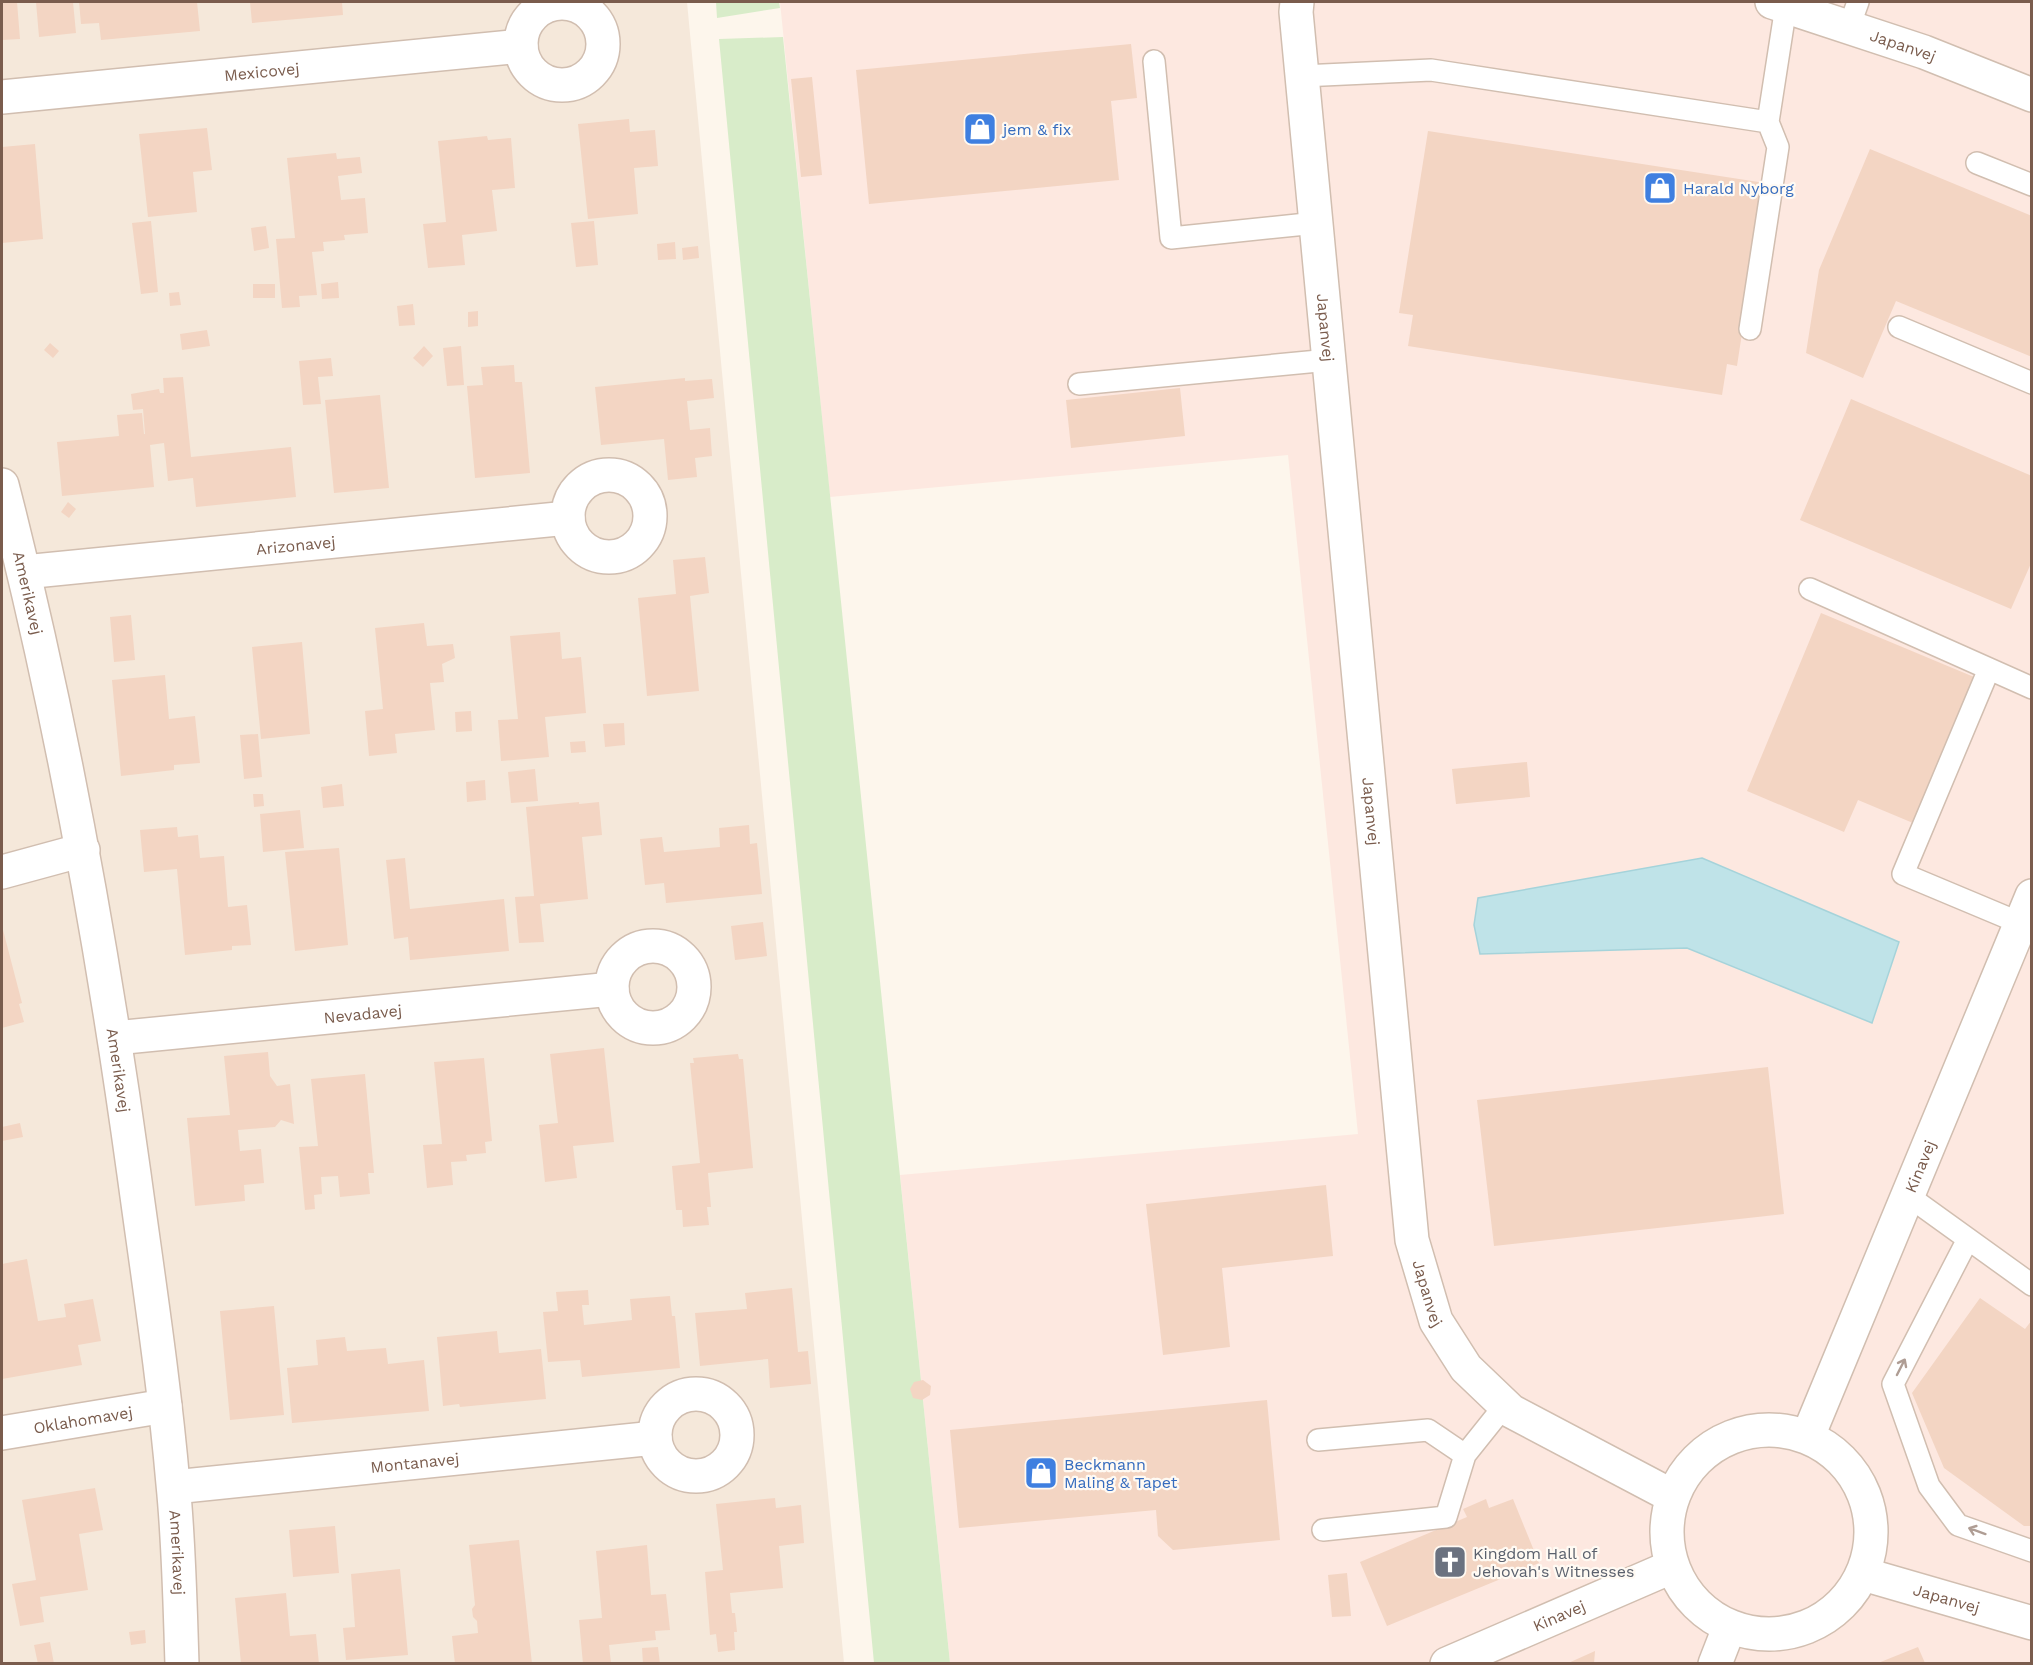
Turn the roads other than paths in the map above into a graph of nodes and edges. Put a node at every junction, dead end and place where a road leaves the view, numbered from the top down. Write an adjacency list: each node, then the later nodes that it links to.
1 (1297, 2): 6 (street, Japanvej)
2 (1779, 4): 3 (street, Japanvej); 9 (lane)
3 (1854, 14): 7 (street, Japanvej)
4 (521, 46): 8 (street, Mexicovej)
5 (1154, 61): 12 (lane)
6 (1302, 76): 9 (lane); 12 (street, Japanvej)
7 (2031, 95)
8 (2, 97)
9 (1768, 122): 14 (lane)
10 (1977, 163): 11 (lane)
11 (2031, 185)
12 (1316, 224): 15 (street, Japanvej)
13 (1899, 327): 16 (lane)
14 (1750, 329)
15 (1329, 360): 17 (lane); 32 (street, Japanvej)
16 (2031, 383)
17 (1079, 384)
18 (2, 485): 20 (street, Amerikavej)
19 (568, 518): 20 (street, Arizonavej)
20 (24, 572): 24 (street, Amerikavej)
21 (1810, 589): 22 (lane)
22 (1989, 669): 23 (lane); 26 (lane)
23 (2031, 688)
24 (83, 850): 25 (street); 28 (street, Amerikavej)
25 (2, 872)
26 (2026, 910): 29 (street, Kinavej)
27 (612, 989): 28 (street, Nevadavej)
28 (115, 1038): 33 (street, Amerikavej)
29 (1907, 1195): 30 (lane); 35 (street, Kinavej)
30 (1968, 1239): 31 (lane); 42 (lane, one-way to 30)
31 (2031, 1285)
32 (1505, 1405): 38 (lane); 40 (street, Japanvej)
33 (165, 1406): 34 (street, Oklahomavej); 39 (street, Amerikavej)
34 (2, 1432)
35 (1808, 1436): 40 (street); 44 (street)
36 (655, 1438): 39 (street, Montanavej)
37 (1318, 1440): 38 (lane)
38 (1466, 1455): 41 (lane)
39 (174, 1487): 47 (street, Amerikavej)
40 (1672, 1496): 43 (street)
41 (1323, 1530)
42 (2031, 1551)
43 (1671, 1567): 46 (street); 48 (street, Kinavej)
44 (1863, 1574): 45 (street, Japanvej); 46 (street)
45 (2031, 1623)
46 (1729, 1628): 49 (street)
47 (183, 1664)
48 (1447, 1664)
49 (1715, 1664)

